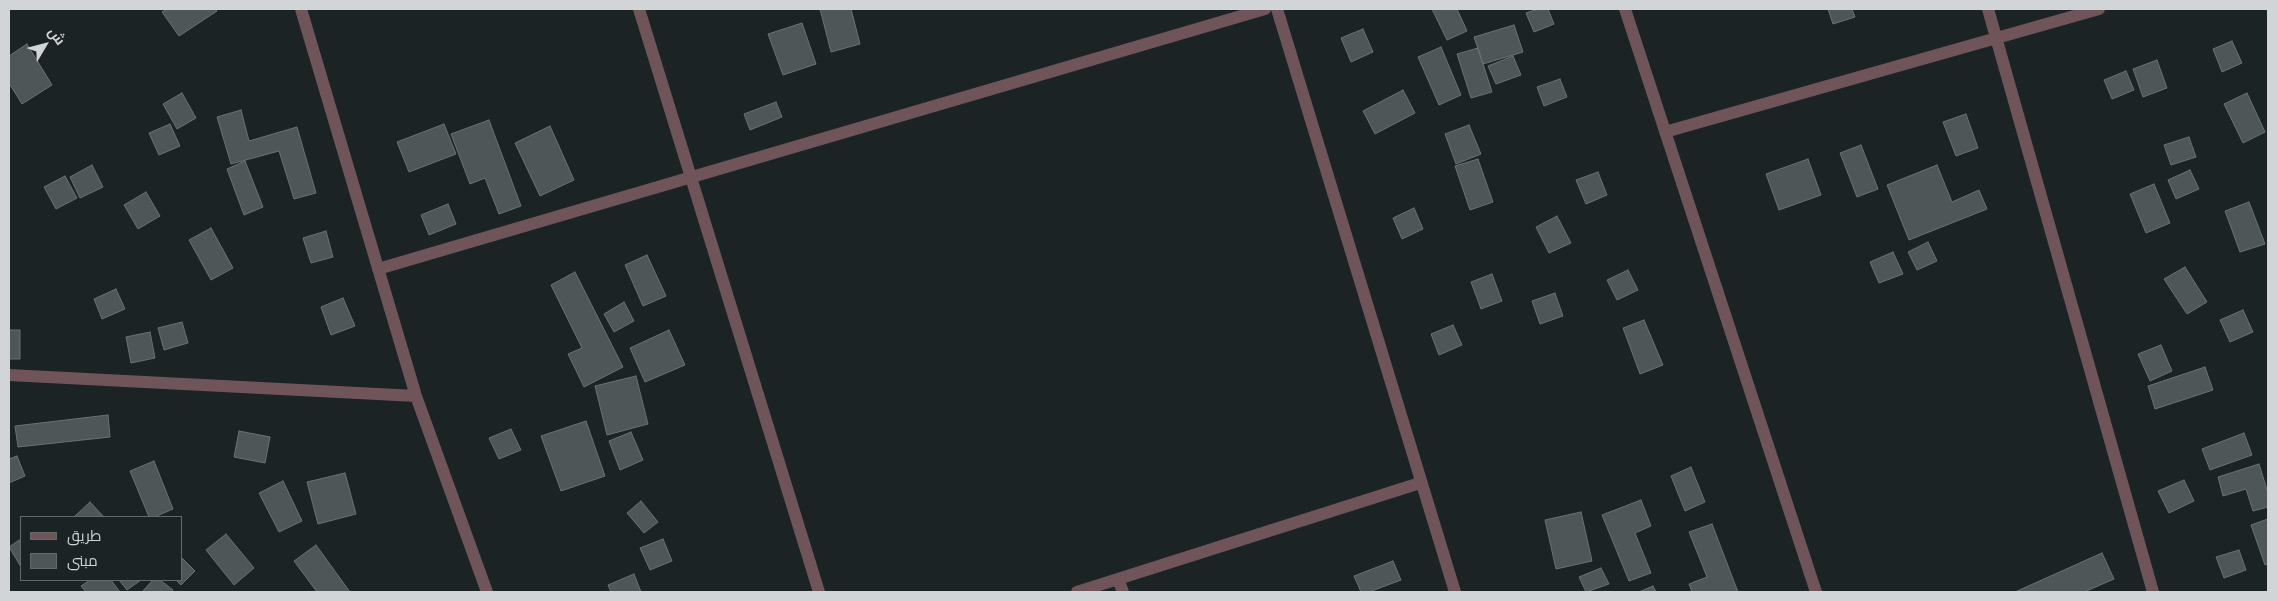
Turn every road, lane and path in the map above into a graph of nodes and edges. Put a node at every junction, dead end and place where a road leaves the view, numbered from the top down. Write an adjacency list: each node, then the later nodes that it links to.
1 (301, 9): 11 (street)
2 (639, 9): 10 (street)
3 (1265, 9): 10 (street)
4 (1277, 9): 14 (street)
5 (1625, 9): 9 (street)
6 (1988, 9): 8 (street)
7 (2099, 9): 8 (street)
8 (1997, 38): 9 (street); 22 (street)
9 (1665, 132): 21 (street)
10 (691, 177): 11 (street); 17 (street)
11 (378, 269): 13 (street)
12 (9, 374): 13 (street)
13 (416, 396): 16 (street)
14 (1420, 483): 15 (street); 20 (street)
15 (1118, 579): 18 (street); 19 (street)
16 (487, 592)
17 (819, 592)
18 (1077, 592)
19 (1123, 592)
20 (1455, 592)
21 (1816, 592)
22 (2153, 592)

